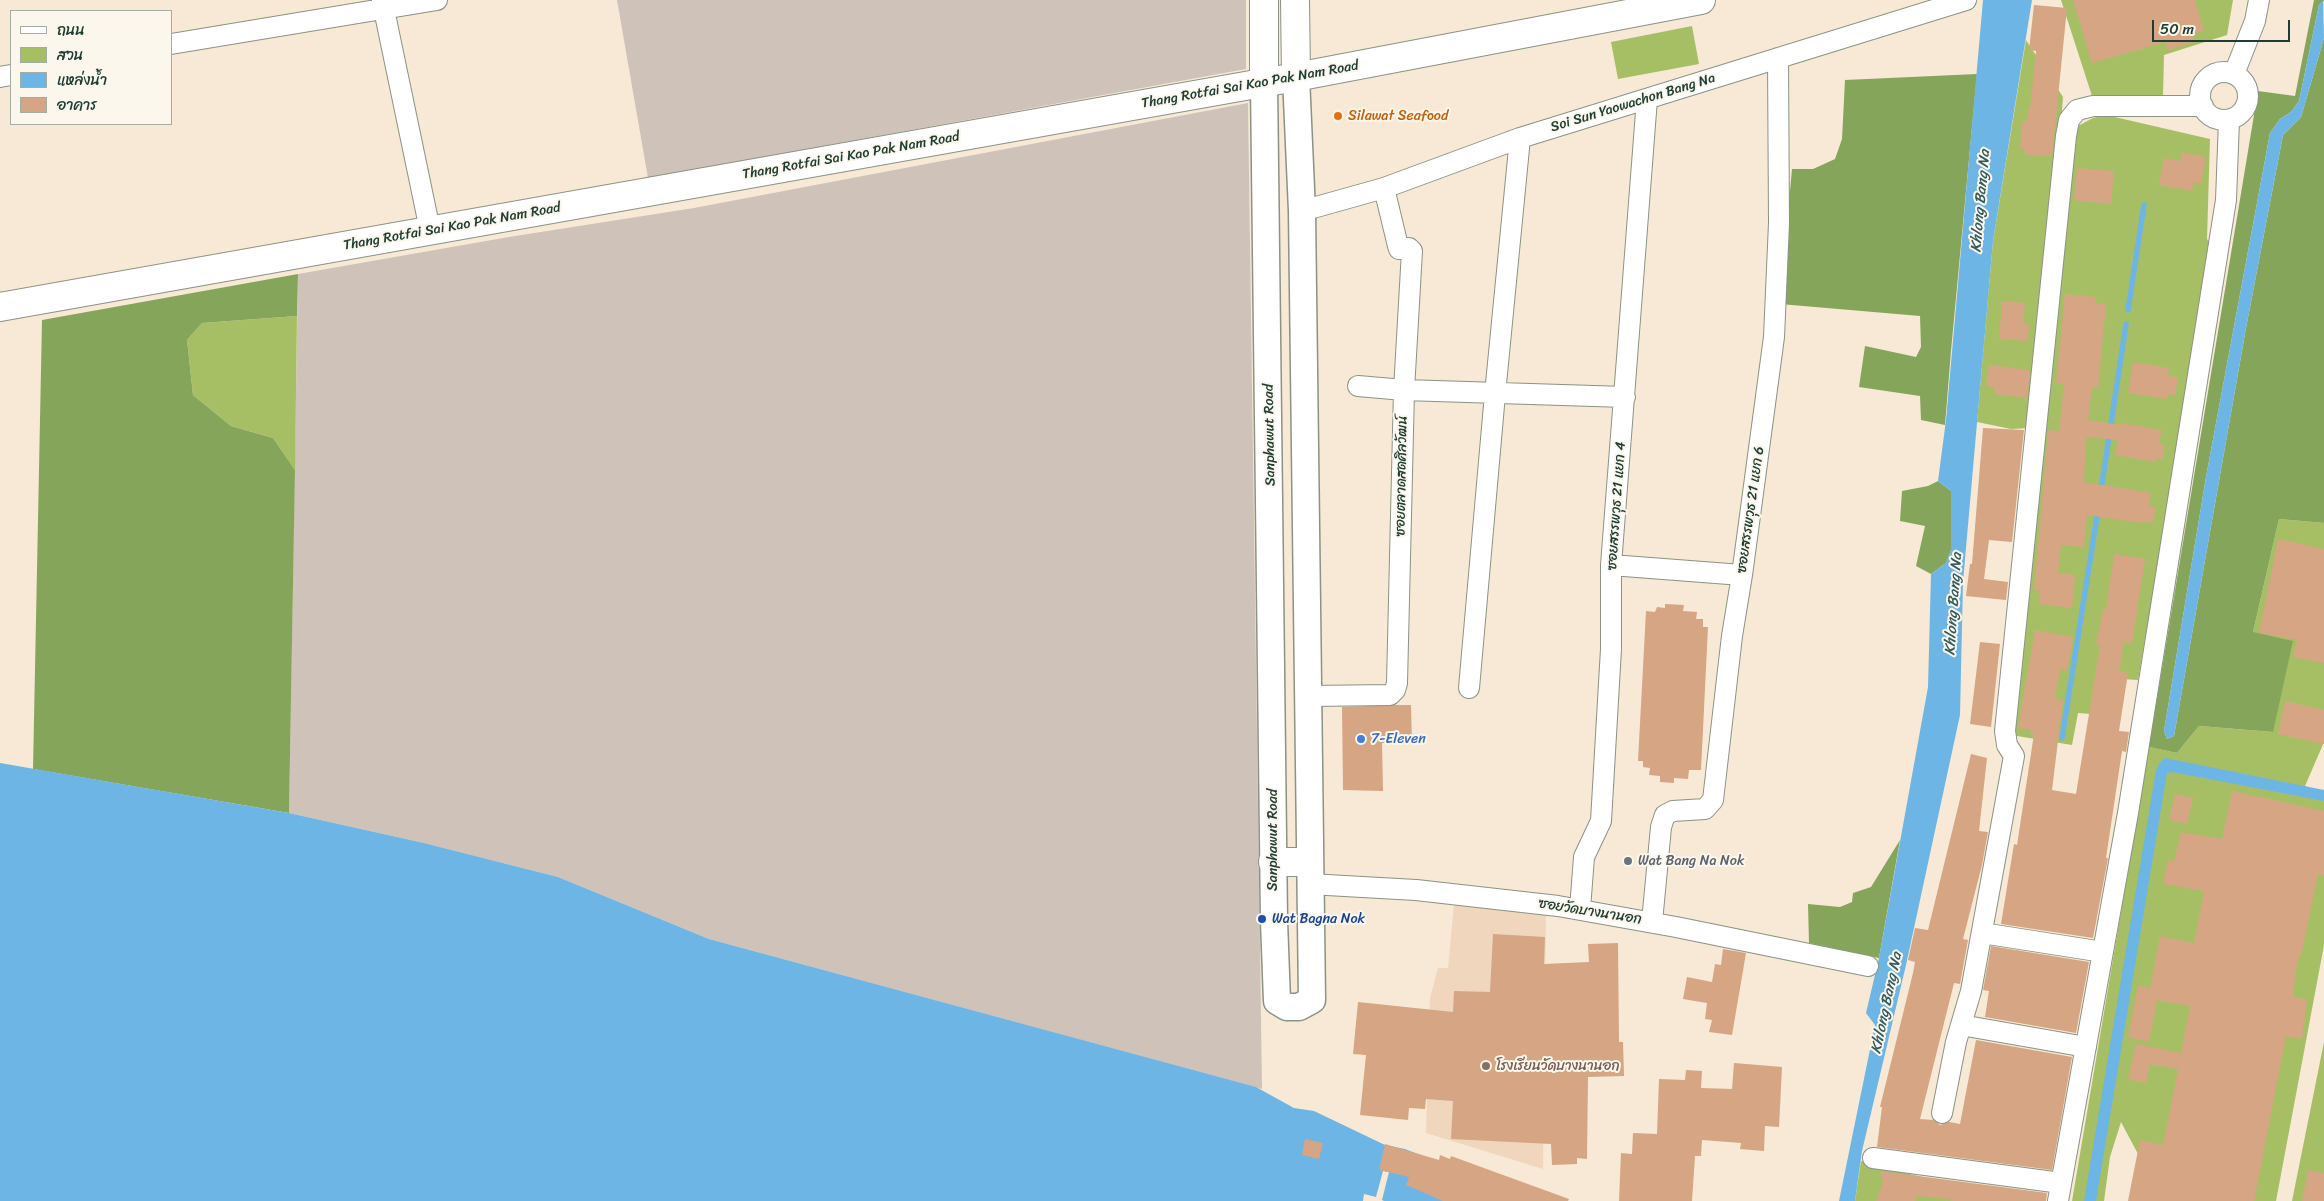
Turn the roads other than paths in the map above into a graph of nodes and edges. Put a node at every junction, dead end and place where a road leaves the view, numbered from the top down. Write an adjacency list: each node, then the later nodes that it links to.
1 (437, 0): 7 (street)
2 (1264, 0): 12 (main road, Sanphawut Road)
3 (1295, 0): 11 (main road, Sanphawut Road)
4 (1701, 0): 11 (main road, Thang Rotfai Sai Kao Pak Nam Road)
5 (1966, 0): 9 (street, Soi Sun Yaowachon Bang Na)
6 (2258, 0): 10 (street)
7 (383, 5): 8 (street); 19 (street)
8 (172, 44)
9 (1778, 58): 13 (street, Soi Sun Yaowachon Bang Na); 26 (street, ซอยสรรพวุธ 21 แยก 6)
10 (2234, 74): 14 (street); 15 (street)
11 (1296, 77): 12 (main road, Thang Rotfai Sai Kao Pak Nam Road); 18 (street, Sanphawut Road)
12 (1264, 82): 19 (main road, Thang Rotfai Sai Kao Pak Nam Road); 29 (street, Sanphawut Road)
13 (1647, 99): 16 (street, Soi Sun Yaowachon Bang Na); 24 (street, ซอยสรรพวุธ 21 แยก 4)
14 (2203, 106): 15 (street); 33 (street)
15 (2229, 120): 34 (street)
16 (1520, 138): 17 (street, Soi Sun Yaowachon Bang Na); 23 (street)
17 (1384, 188): 18 (street, Soi Sun Yaowachon Bang Na); 22 (street, ซอยตลาดสดศิลวัฒน์)
18 (1302, 211): 28 (street, Sanphawut Road)
19 (430, 230): 20 (main road, Thang Rotfai Sai Kao Pak Nam Road)
20 (0, 307)
21 (1358, 386): 22 (street)
22 (1404, 390): 23 (street); 28 (street, ซอยตลาดสดศิลวัฒน์)
23 (1495, 394): 24 (street); 27 (street)
24 (1625, 397): 25 (street, ซอยสรรพวุธ 21 แยก 4)
25 (1611, 565): 26 (street); 31 (street, ซอยสรรพวุธ 21 แยก 4)
26 (1742, 575): 32 (street, ซอยสรรพวุธ 21 แยก 6)
27 (1469, 688)
28 (1309, 696): 30 (street, Sanphawut Road)
29 (1273, 862): 30 (main road); 30 (street, Sanphawut Road)
30 (1309, 873): 31 (street, ซอยวัดบางนานอก)
31 (1580, 910): 32 (street, ซอยวัดบางนานอก)
32 (1652, 922): 35 (street, ซอยวัดบางนานอก)
33 (1982, 933): 34 (street); 36 (street)
34 (2103, 952): 37 (street)
35 (1868, 966)
36 (1961, 1025): 37 (street); 38 (street)
37 (2086, 1047): 40 (street)
38 (1942, 1113)
39 (1873, 1158): 40 (street)
40 (2060, 1192)

